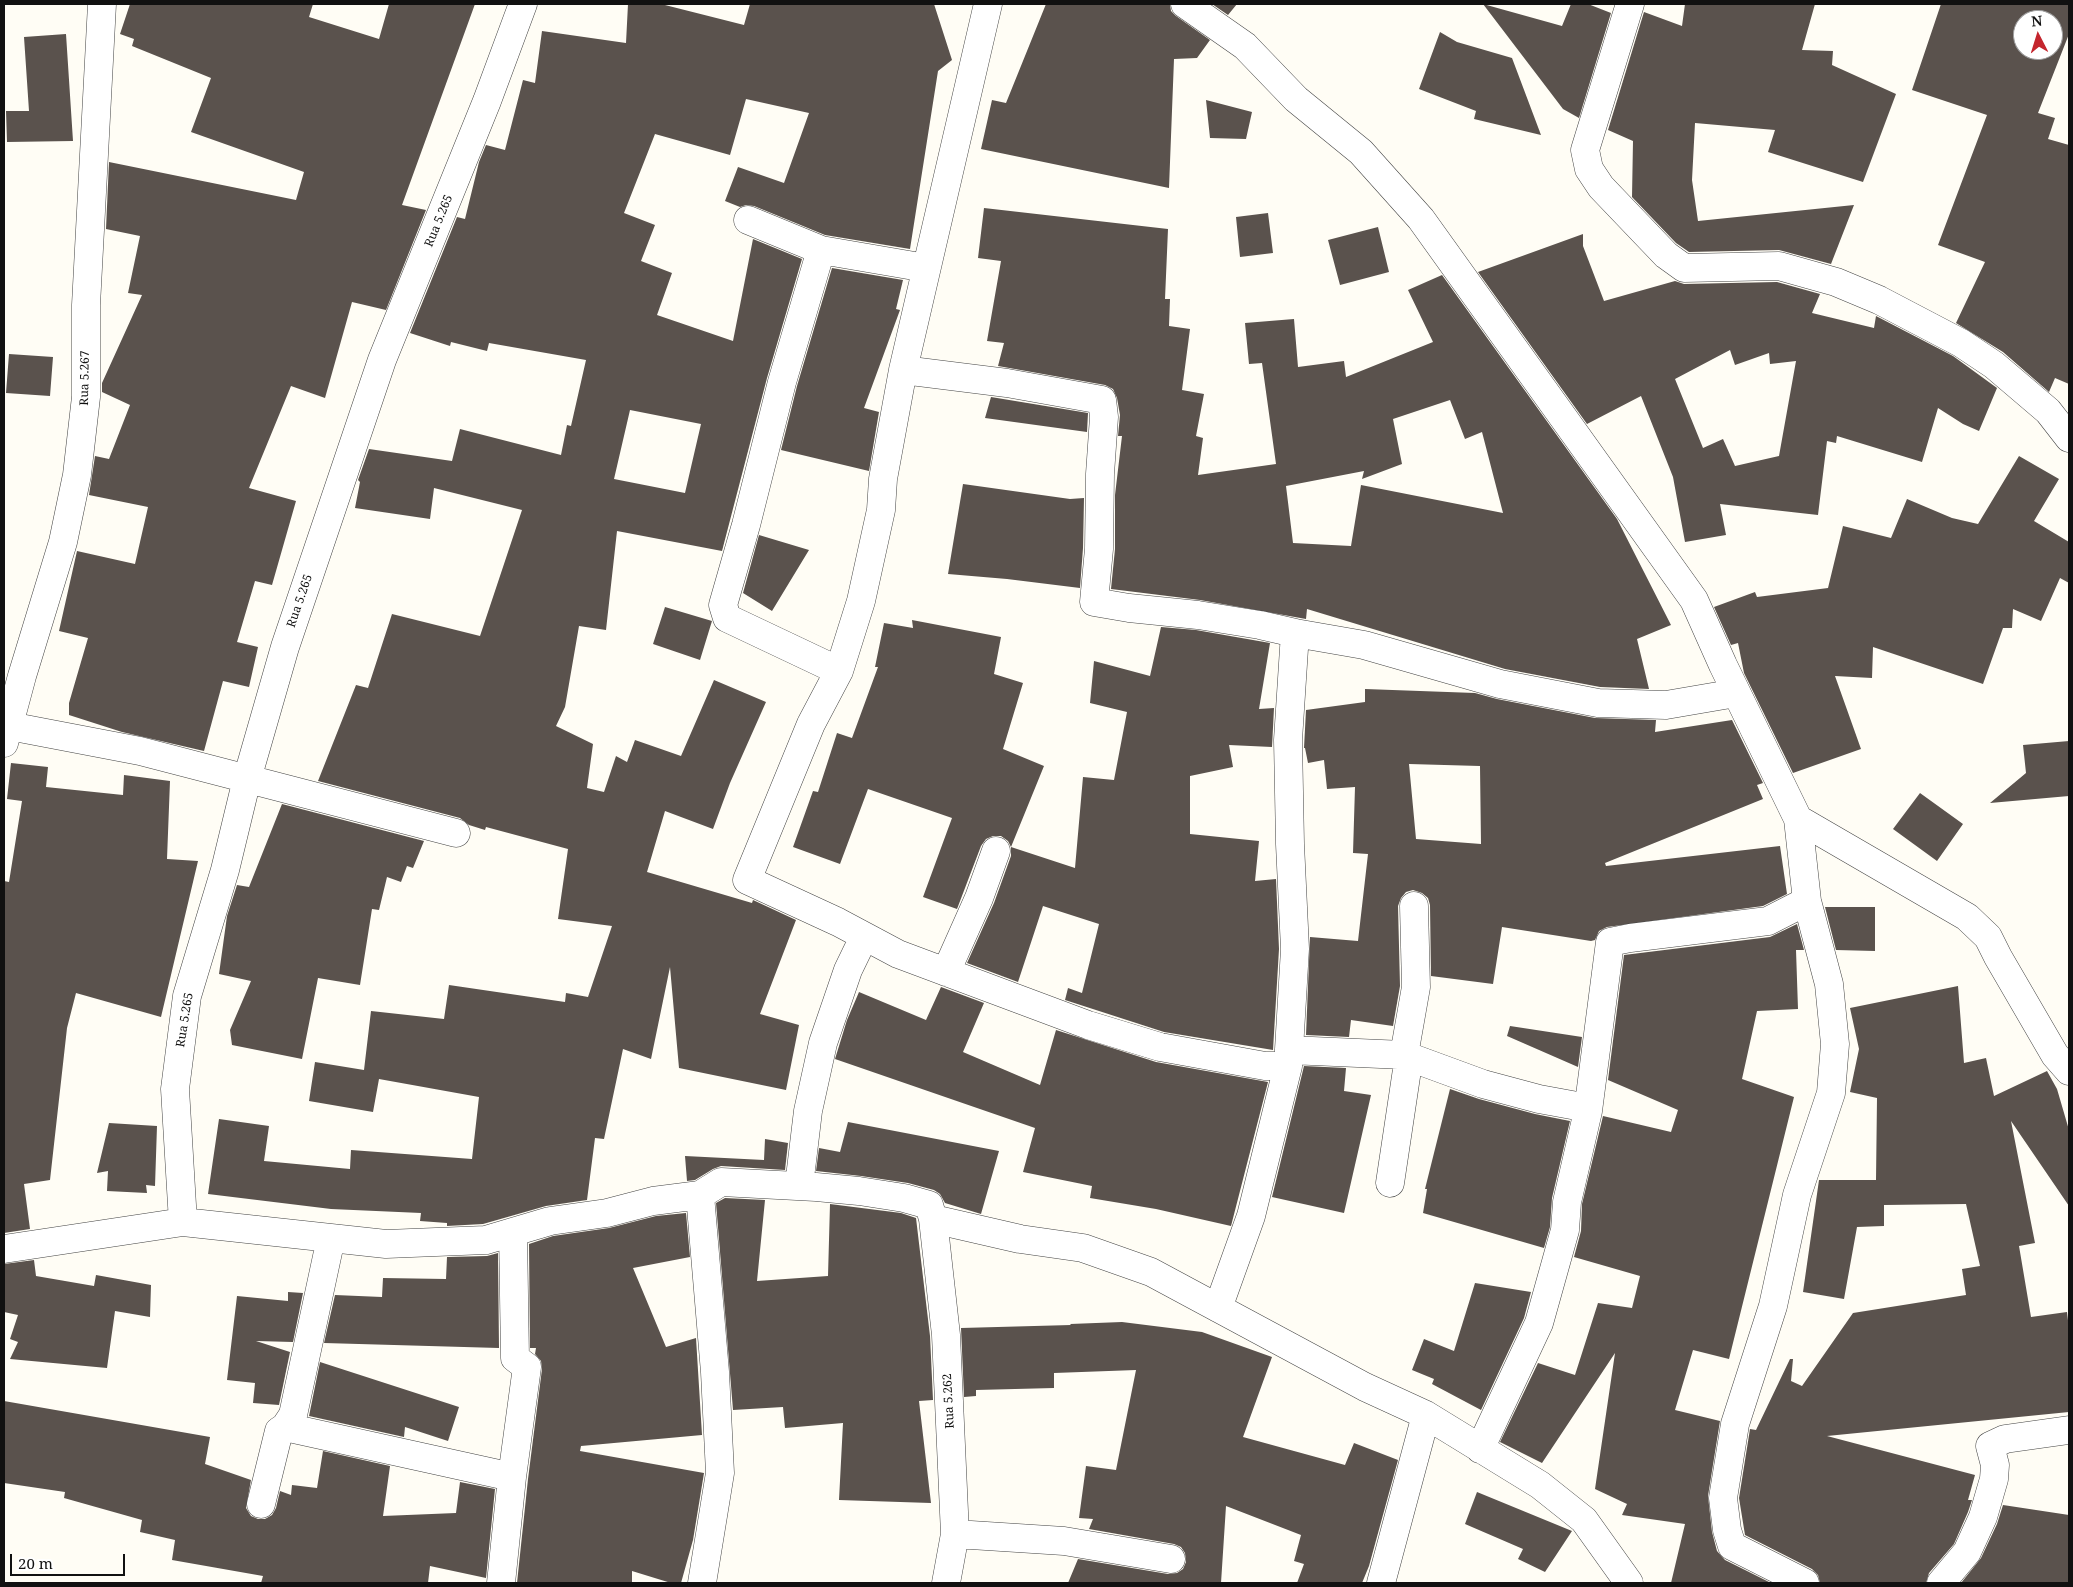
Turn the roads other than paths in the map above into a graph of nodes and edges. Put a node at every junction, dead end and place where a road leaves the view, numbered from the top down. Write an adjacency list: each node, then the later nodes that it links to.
1 (102, 4): 14 (street, Rua 5.267)
2 (523, 4): 15 (street, Rua 5.265)
3 (988, 4): 8 (street)
4 (1185, 4): 13 (street)
5 (1630, 4): 10 (street)
6 (748, 220): 7 (street)
7 (821, 250): 8 (street); 12 (street)
8 (926, 268): 9 (street)
9 (903, 370): 11 (street); 12 (street)
10 (2069, 438)
11 (1294, 634): 13 (street); 24 (street)
12 (839, 671): 21 (street)
13 (1736, 693): 16 (street)
14 (5, 731): 15 (street)
15 (247, 779): 17 (street); 31 (street, Rua 5.265)
16 (1798, 819): 19 (street); 25 (street)
17 (456, 833)
18 (996, 851): 22 (street)
19 (1807, 901): 26 (street); 49 (street)
20 (1414, 906): 23 (street)
21 (864, 937): 22 (street); 28 (street)
22 (946, 972): 24 (street)
23 (1404, 1055): 24 (street); 26 (street); 27 (street)
24 (1288, 1058): 35 (street)
25 (2069, 1071)
26 (1588, 1108): 39 (street)
27 (1390, 1183)
28 (800, 1186): 29 (street); 30 (street)
29 (700, 1195): 32 (street); 45 (street)
30 (933, 1219): 35 (street); 42 (street, Rua 5.262)
31 (183, 1222): 33 (street); 34 (street)
32 (513, 1232): 33 (street); 40 (street)
33 (331, 1238): 37 (street)
34 (4, 1249)
35 (1218, 1308): 36 (street)
36 (1426, 1414): 39 (street); 47 (street)
37 (285, 1427): 40 (street); 41 (street)
38 (2069, 1430): 50 (street)
39 (1480, 1449): 48 (street)
40 (512, 1477): 44 (street)
41 (261, 1504)
42 (955, 1534): 43 (street); 46 (street, Rua 5.262)
43 (1171, 1559)
44 (501, 1583)
45 (702, 1583)
46 (946, 1583)
47 (1381, 1583)
48 (1629, 1583)
49 (1805, 1583)
50 (1941, 1583)

